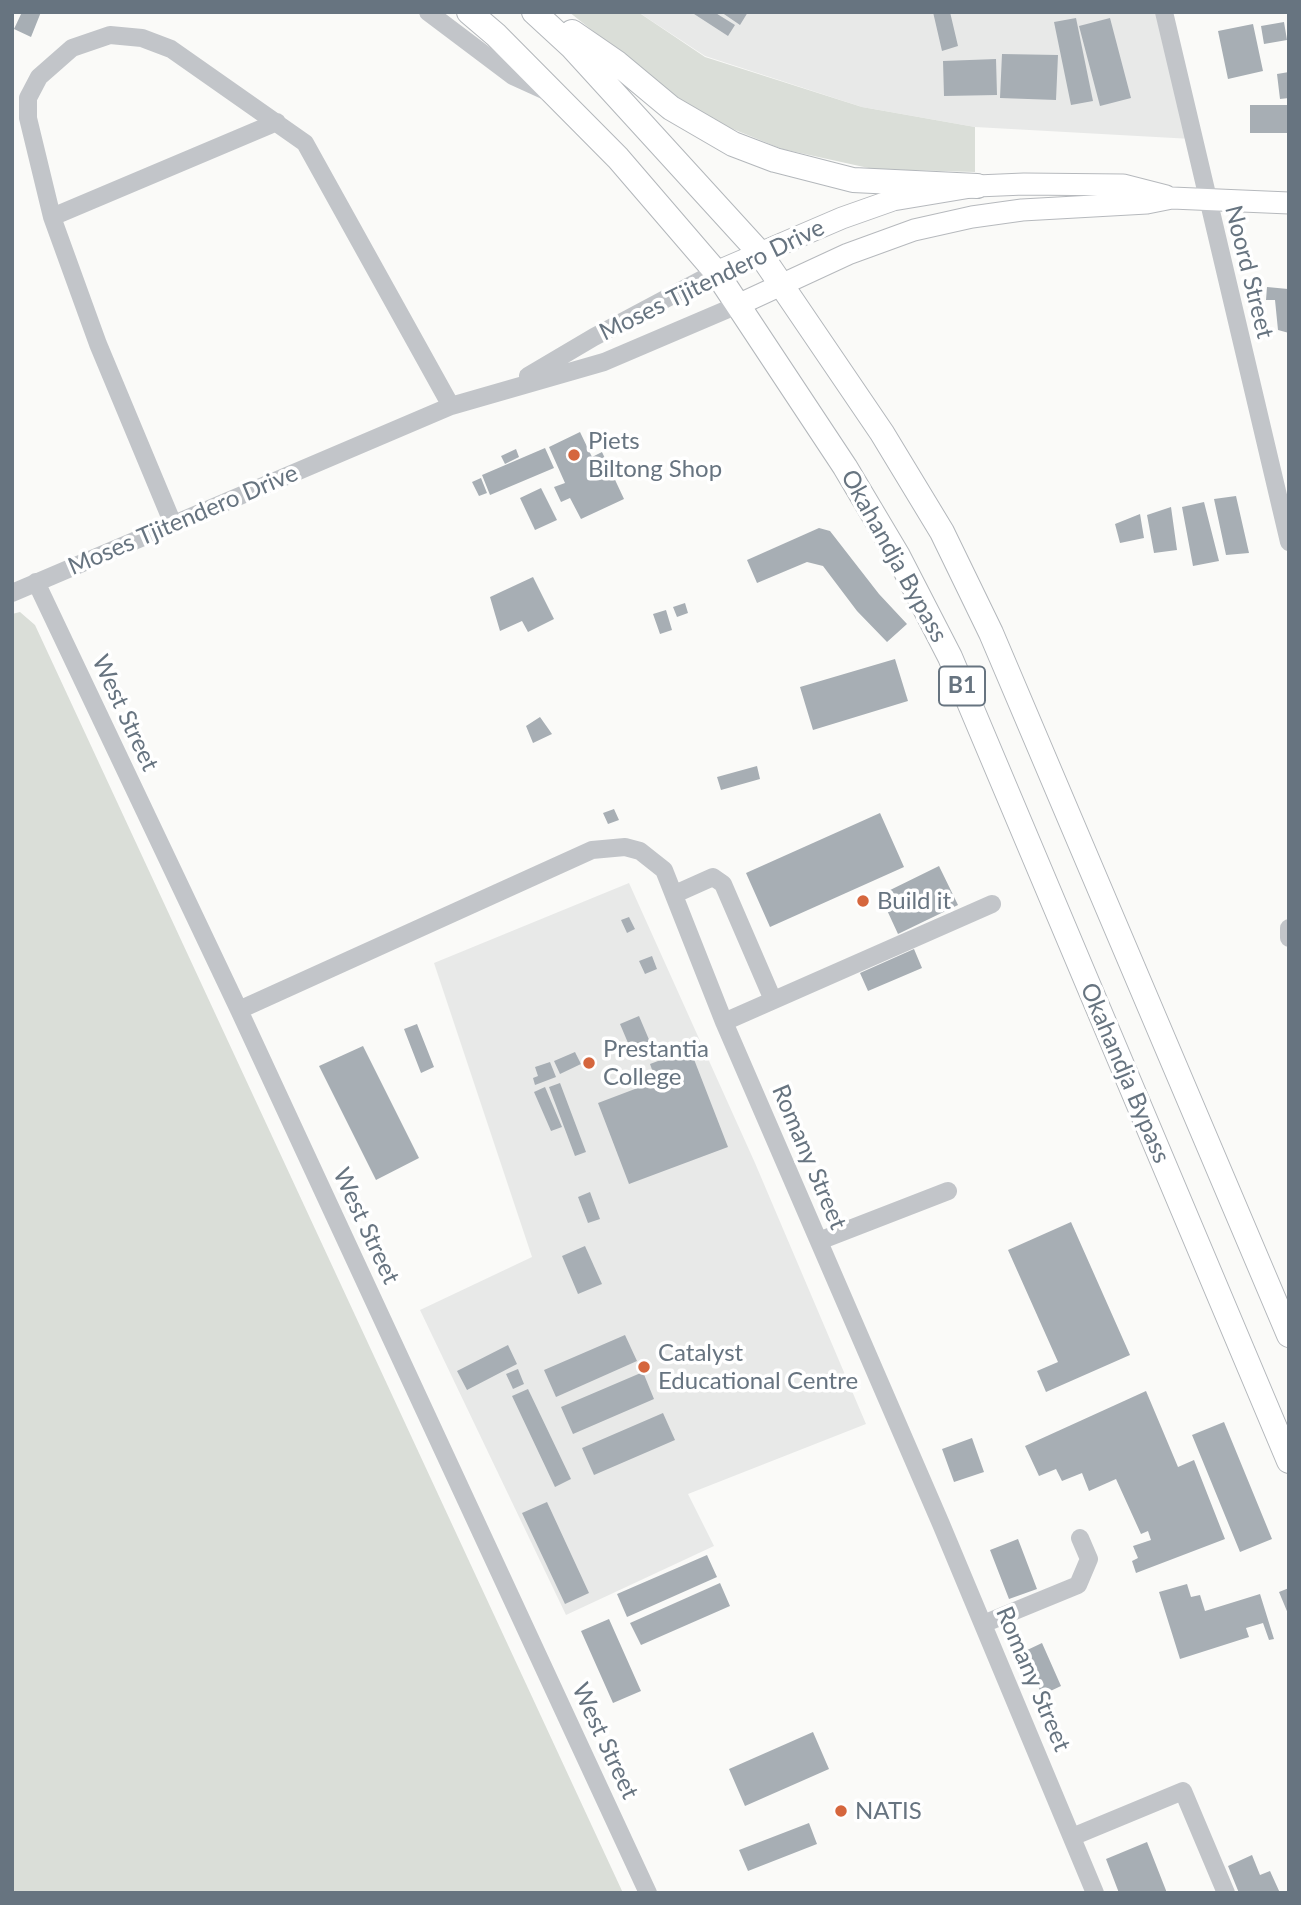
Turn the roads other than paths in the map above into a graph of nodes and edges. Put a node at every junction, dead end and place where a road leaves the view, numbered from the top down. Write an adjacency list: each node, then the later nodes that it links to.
1 (428, 12): 6 (street)
2 (469, 12): 6 (highway, Okahandja Bypass / B1)
3 (534, 12): 13 (highway, Okahandja Bypass / B1)
4 (543, 12): 8 (highway)
5 (1164, 12): 10 (street, Noord Street)
6 (552, 94): 14 (highway, Okahandja Bypass / B1)
7 (277, 122): 12 (street); 12 (street); 18 (street)
8 (977, 186): 9 (main road, Moses Tjitendero Drive); 13 (main road, Moses Tjitendero Drive)
9 (1172, 198): 10 (main road, Moses Tjitendero Drive); 15 (main road, Moses Tjitendero Drive)
10 (1206, 198): 11 (main road, Moses Tjitendero Drive); 20 (street, Noord Street)
11 (1289, 203)
12 (52, 217): 19 (street)
13 (759, 252): 14 (main road, Moses Tjitendero Drive); 15 (highway, Okahandja Bypass / B1)
14 (716, 272): 16 (highway, Okahandja Bypass / B1); 17 (street, Moses Tjitendero Drive)
15 (784, 285): 16 (main road, Moses Tjitendero Drive); 32 (highway, Okahandja Bypass / B1)
16 (740, 304): 17 (street, Moses Tjitendero Drive); 33 (highway, Okahandja Bypass / B1)
17 (510, 387): 18 (street, Moses Tjitendero Drive)
18 (451, 407): 19 (street, Moses Tjitendero Drive)
19 (173, 524): 21 (street, Moses Tjitendero Drive)
20 (1289, 542)
21 (36, 583): 22 (street, Moses Tjitendero Drive); 28 (street, West Street)
22 (12, 593)
23 (675, 894): 27 (street); 28 (street, Romany Street); 29 (street, Romany Street)
24 (992, 904): 27 (street)
25 (1289, 928): 26 (street)
26 (1289, 938)
27 (773, 1000): 29 (street)
28 (239, 1010): 37 (street, West Street)
29 (724, 1022): 31 (street, Romany Street)
30 (948, 1191): 31 (street)
31 (819, 1241): 35 (street, Romany Street)
32 (1289, 1335)
33 (1289, 1461)
34 (1080, 1538): 35 (street)
35 (984, 1624): 36 (street, Romany Street)
36 (1072, 1837): 38 (street, Romany Street); 39 (street)
37 (648, 1893)
38 (1095, 1893)
39 (1226, 1893)

